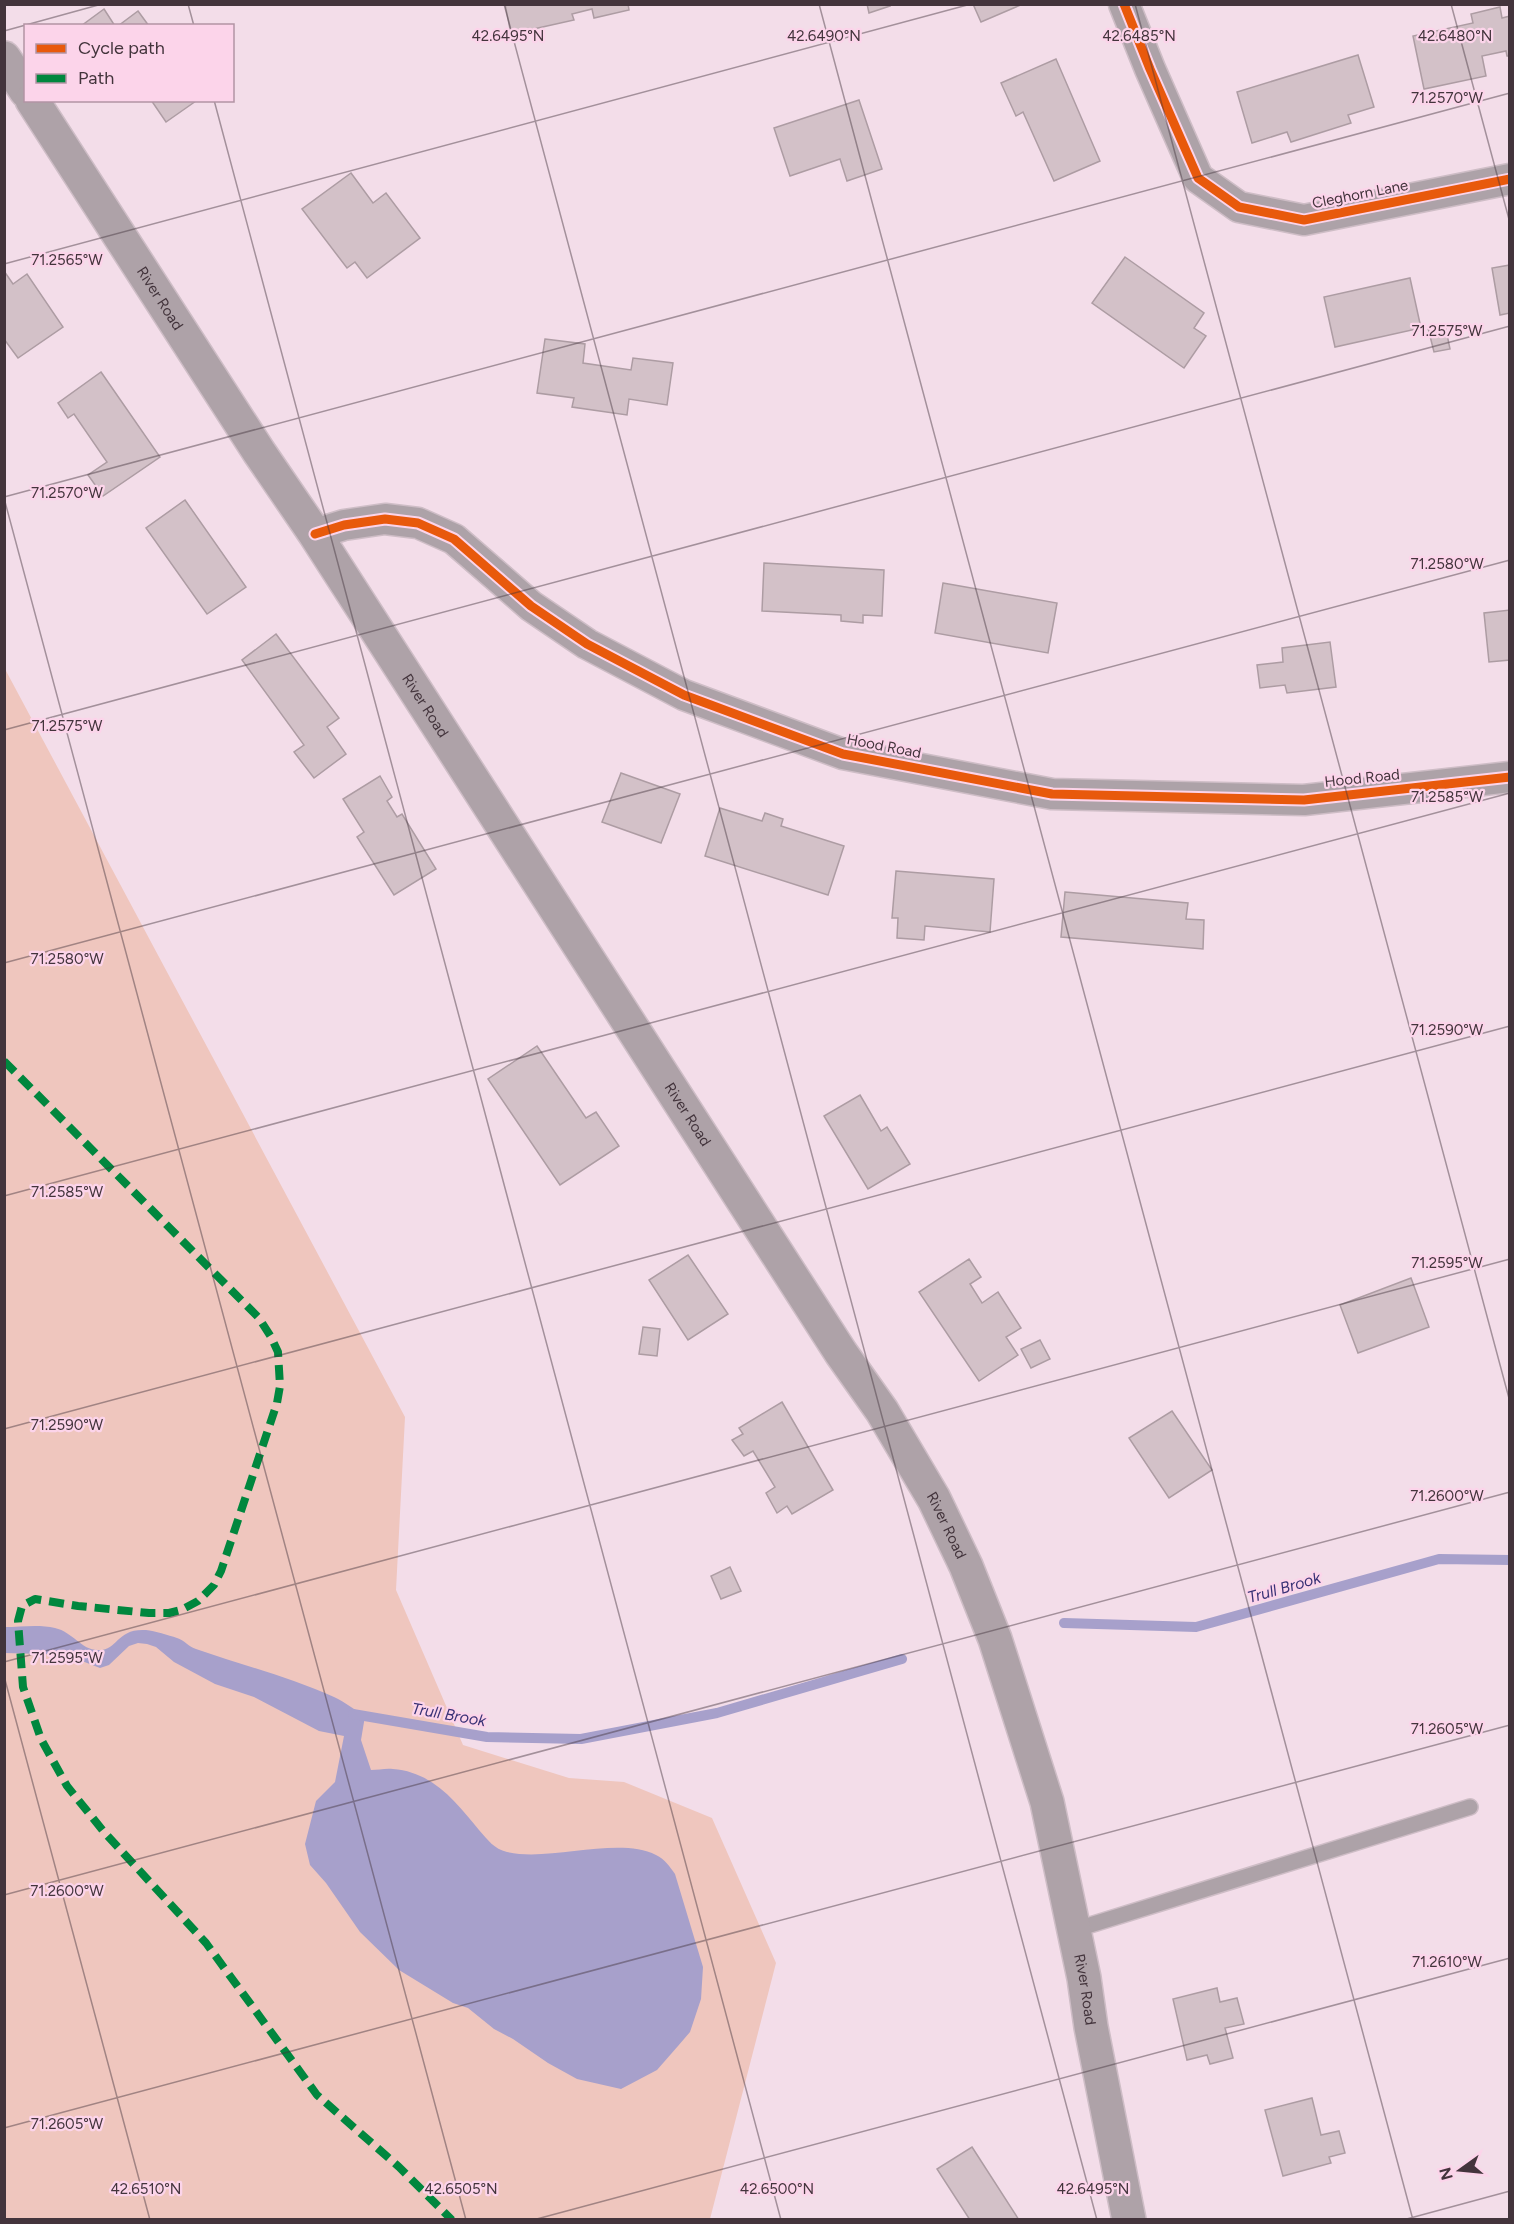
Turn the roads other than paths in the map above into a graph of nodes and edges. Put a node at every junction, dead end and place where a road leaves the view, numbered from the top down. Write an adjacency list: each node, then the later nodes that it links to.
1 (1124, 4): 5 (street, Cleghorn Lane)
2 (4, 58): 3 (main road)
3 (24, 88)
4 (33, 102): 6 (main road, River Road)
5 (1509, 179)
6 (315, 534): 7 (street, Hood Road); 9 (main road, River Road)
7 (1509, 777)
8 (1470, 1807): 9 (lane)
9 (1074, 1930): 10 (main road, River Road)
10 (1129, 2220)

